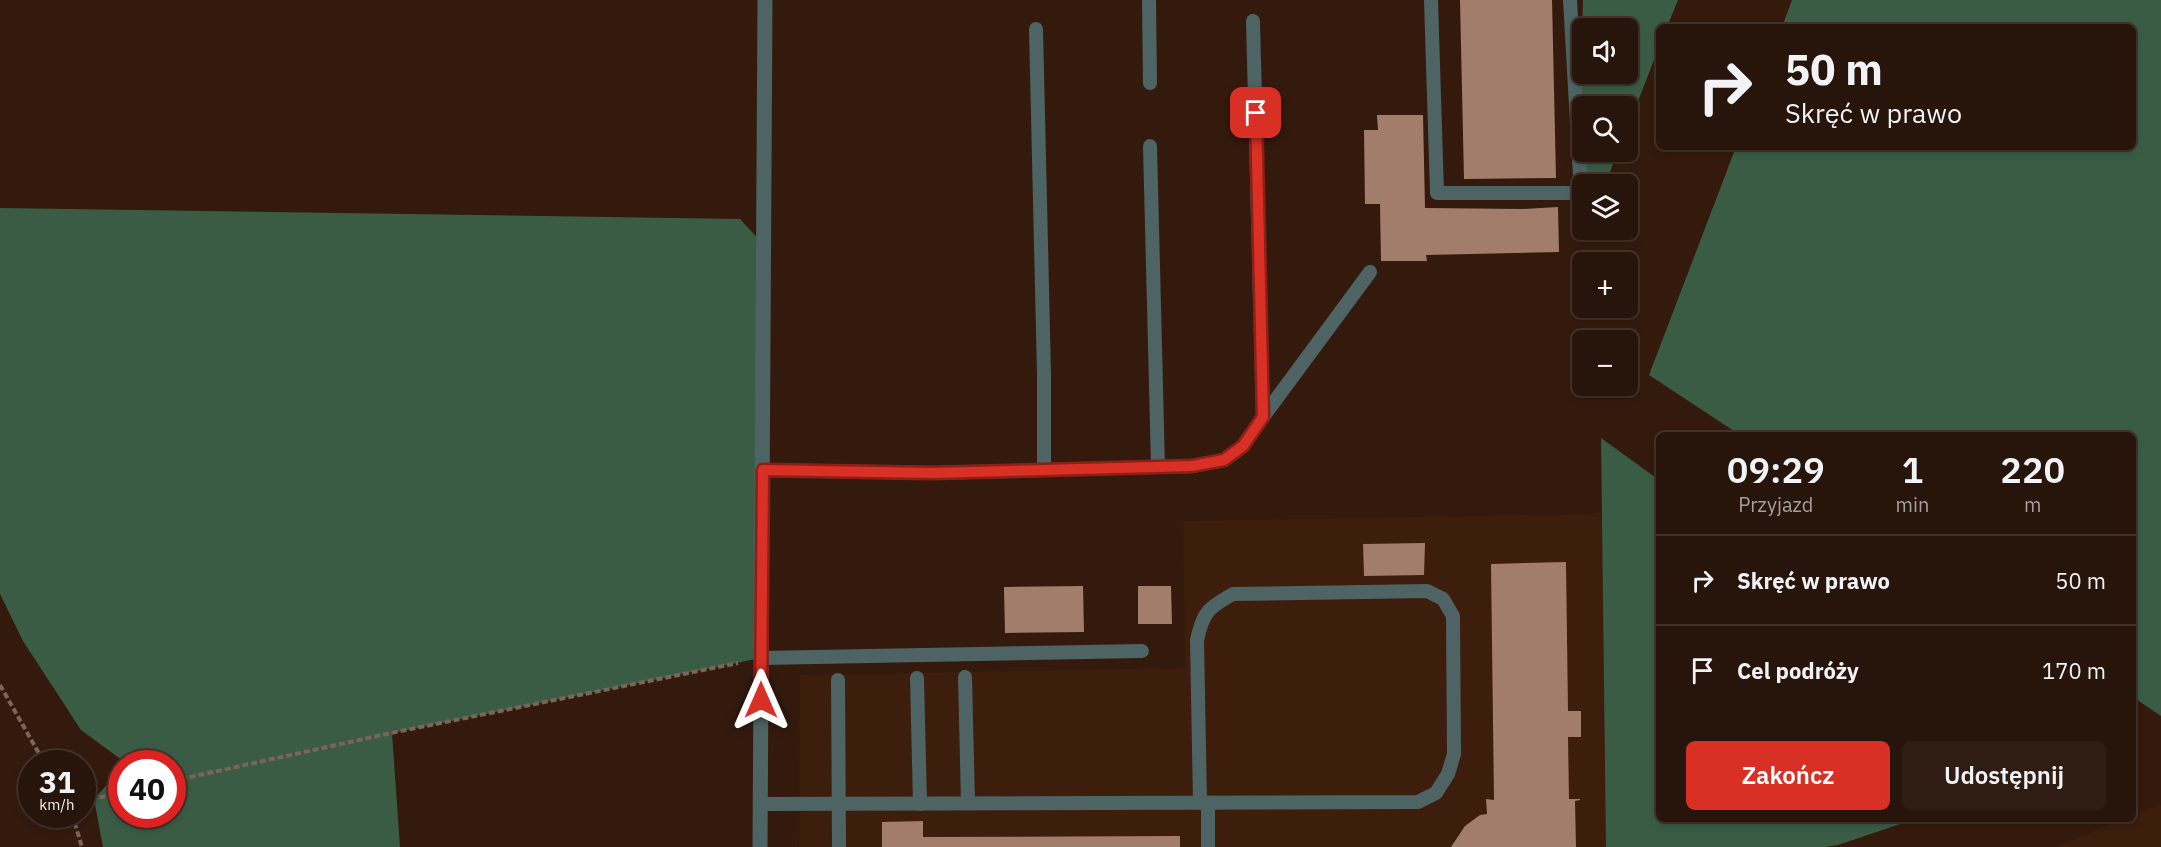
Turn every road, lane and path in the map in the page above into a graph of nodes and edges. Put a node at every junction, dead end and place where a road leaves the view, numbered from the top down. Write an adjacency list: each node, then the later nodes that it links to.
1 (765, 0): 12 (street)
2 (1149, 0): 7 (lane)
3 (1431, 0): 4 (lane)
4 (1570, 0)
5 (1253, 21): 10 (lane)
6 (1036, 29): 13 (lane)
7 (1150, 83)
8 (1150, 146): 11 (lane)
9 (1370, 272): 10 (lane)
10 (1263, 417): 11 (lane)
11 (1158, 467): 13 (lane)
12 (763, 470): 13 (lane); 15 (street)
13 (1044, 470)
14 (1142, 651): 15 (lane)
15 (761, 658): 21 (path); 23 (street)
16 (965, 677): 26 (lane)
17 (917, 678): 25 (lane)
18 (838, 680): 24 (lane)
19 (0, 685): 20 (path)
20 (37, 750)
21 (186, 778)
22 (1204, 803): 22 (lane); 26 (lane); 31 (lane)
23 (761, 804): 24 (lane); 29 (street)
24 (838, 804): 25 (lane); 30 (lane)
25 (920, 804): 26 (lane)
26 (968, 804)
27 (76, 828): 28 (path)
28 (82, 847)
29 (760, 847)
30 (839, 847)
31 (1208, 847)

